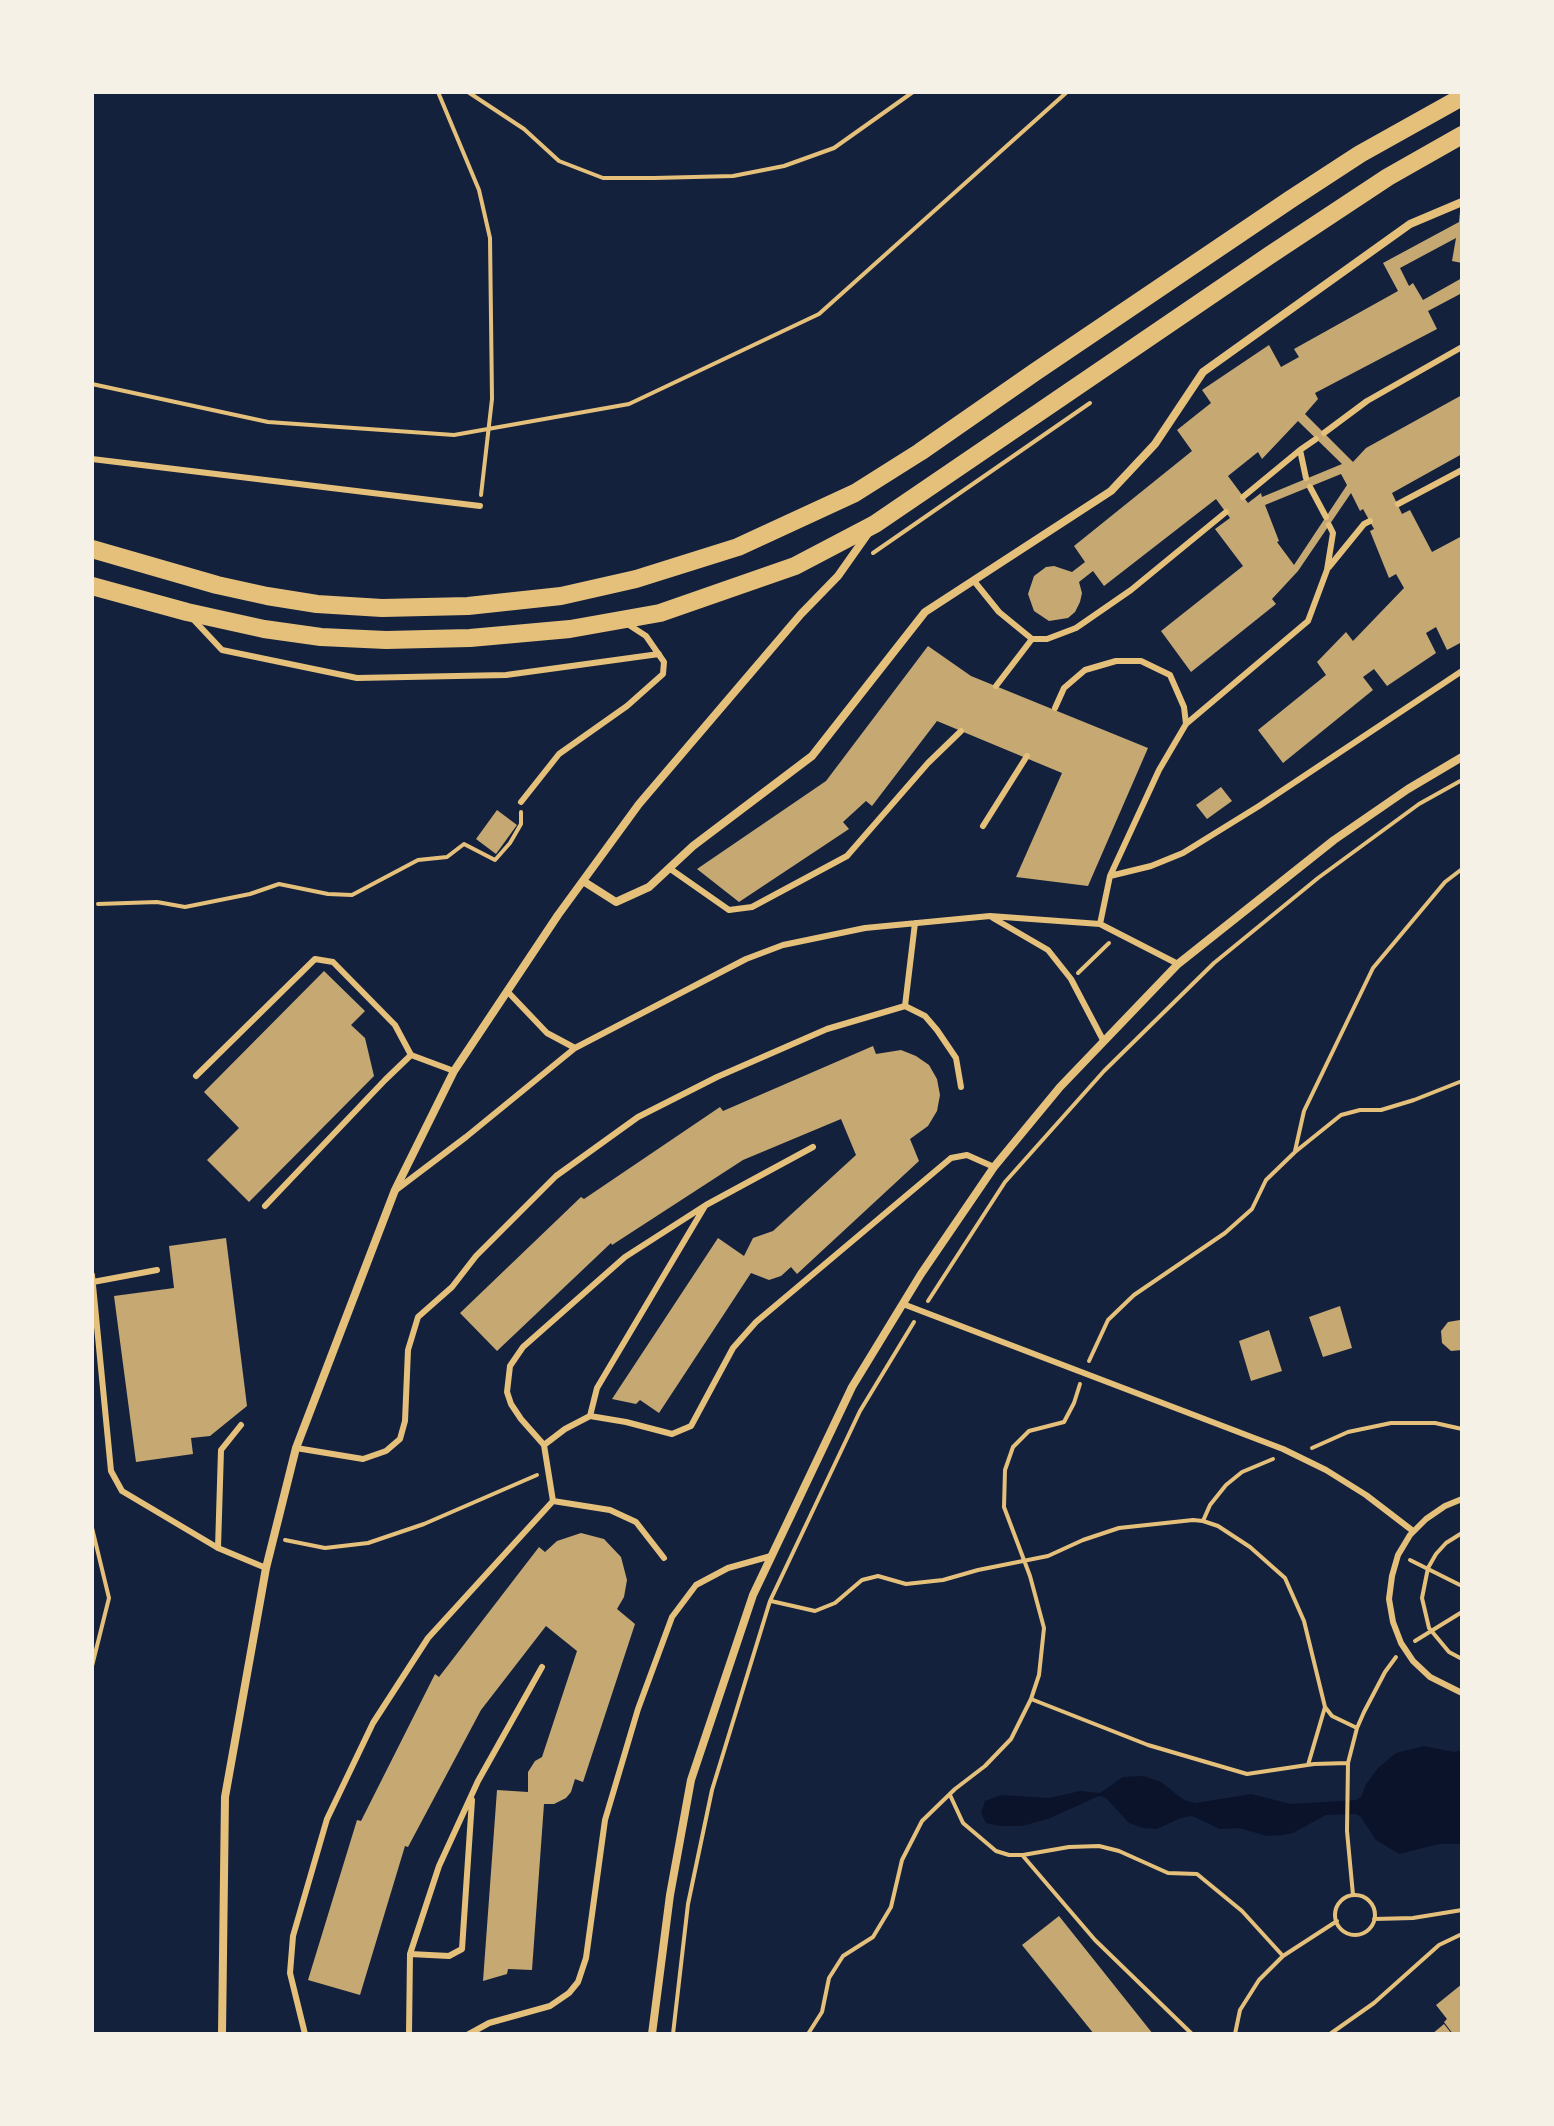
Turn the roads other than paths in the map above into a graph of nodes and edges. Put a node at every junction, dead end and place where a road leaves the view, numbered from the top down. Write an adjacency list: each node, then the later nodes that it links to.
1 (1462, 97): 18 (main road)
2 (1462, 135): 17 (main road)
3 (1462, 202): 20 (street)
4 (1462, 347): 5 (lane)
5 (1324, 433)
6 (1316, 439): 7 (lane)
7 (1300, 450): 10 (lane); 12 (lane)
8 (92, 459): 14 (lane)
9 (1462, 470): 13 (lane)
10 (1306, 478)
11 (1310, 487): 19 (lane)
12 (1243, 497)
13 (1398, 504)
14 (480, 506)
15 (1226, 512): 24 (lane)
16 (1370, 521): 19 (lane)
17 (875, 524): 23 (main road); 37 (street)
18 (92, 549)
19 (1327, 570): 29 (lane)
20 (974, 581): 24 (lane); 35 (street)
21 (92, 586): 22 (main road)
22 (187, 612): 23 (main road); 25 (lane)
23 (623, 620): 25 (lane)
24 (1032, 639): 27 (lane)
25 (659, 654): 33 (lane)
26 (1462, 671): 36 (lane)
27 (996, 686)
28 (1055, 708): 29 (lane)
29 (1186, 724): 36 (lane)
30 (961, 731): 35 (lane)
31 (1027, 756): 34 (lane)
32 (1462, 757): 41 (street)
33 (521, 802)
34 (983, 826)
35 (669, 868): 37 (street)
36 (1110, 876): 40 (lane)
37 (583, 881): 42 (street)
38 (990, 916): 39 (lane); 40 (lane); 44 (lane)
39 (915, 923): 43 (lane); 45 (lane)
40 (1100, 924): 41 (lane)
41 (1178, 964): 44 (street)
42 (507, 991): 45 (lane); 47 (street)
43 (905, 1006): 49 (lane); 62 (lane)
44 (1103, 1040): 51 (street)
45 (575, 1048): 52 (lane)
46 (411, 1055): 47 (lane); 48 (lane); 54 (lane)
47 (454, 1071): 52 (street)
48 (196, 1076)
49 (961, 1087)
50 (813, 1147): 53 (lane)
51 (994, 1167): 58 (street); 59 (lane)
52 (395, 1190): 62 (street)
53 (706, 1205): 59 (lane); 61 (lane)
54 (265, 1206)
55 (157, 1270): 57 (lane)
56 (92, 1275): 57 (lane)
57 (93, 1282): 66 (lane)
58 (903, 1304): 65 (lane); 67 (street)
59 (590, 1416): 61 (lane)
60 (241, 1425): 66 (lane)
61 (544, 1445): 64 (lane)
62 (296, 1448): 69 (street)
63 (1462, 1499): 65 (lane)
64 (553, 1501): 68 (lane); 75 (lane)
65 (1413, 1531): 71 (lane)
66 (218, 1548): 69 (lane)
67 (771, 1556): 77 (lane); 78 (street)
68 (664, 1558)
69 (266, 1568): 74 (street)
70 (542, 1667): 72 (lane)
71 (1462, 1693)
72 (472, 1793): 73 (lane); 73 (lane)
73 (410, 1954): 76 (lane)
74 (222, 2034)
75 (305, 2034)
76 (409, 2034)
77 (469, 2034)
78 (652, 2034)

